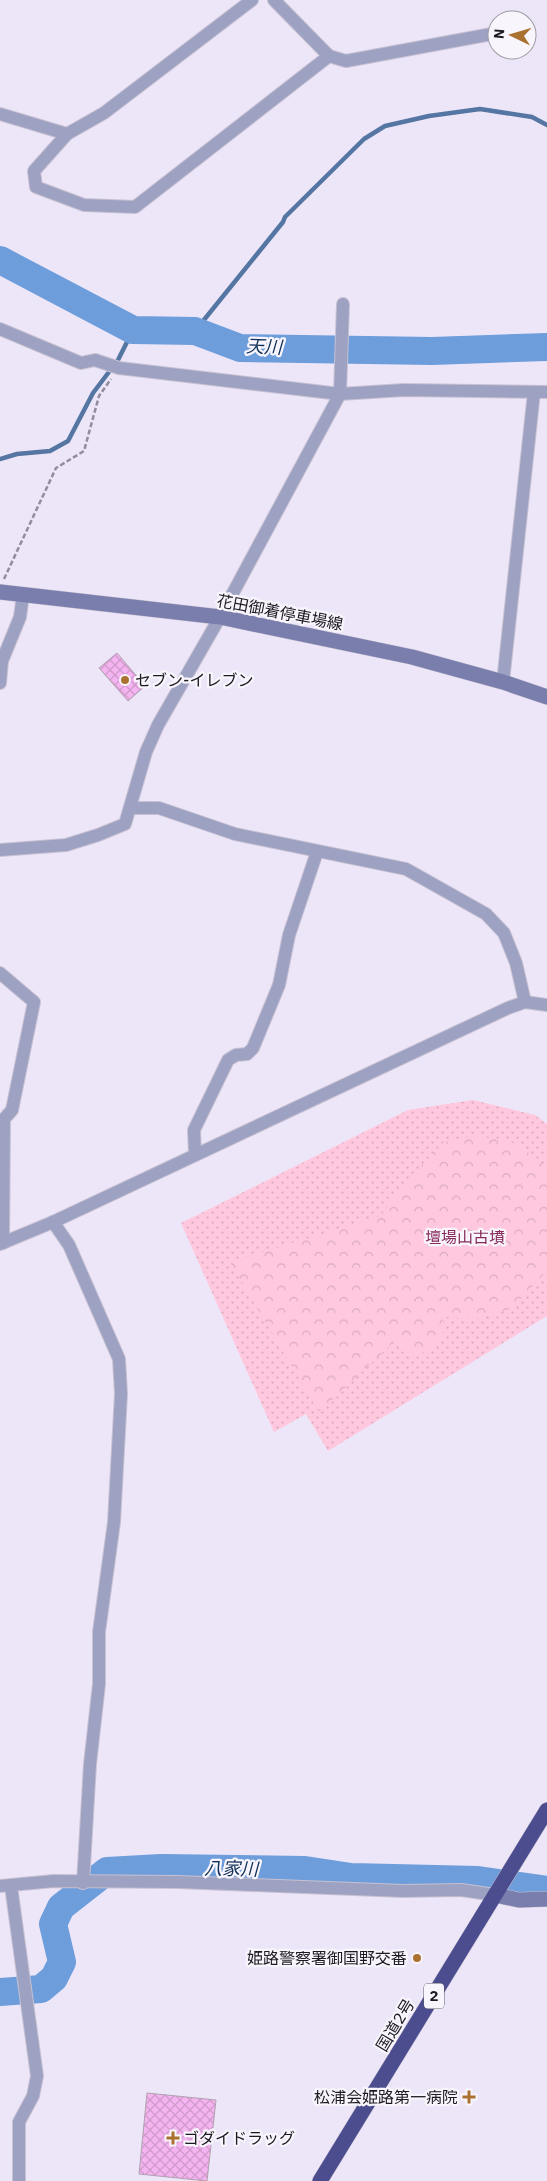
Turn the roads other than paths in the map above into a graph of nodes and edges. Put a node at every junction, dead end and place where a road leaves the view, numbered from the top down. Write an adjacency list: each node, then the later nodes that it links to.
1 (252, 0): 6 (street)
2 (275, 0): 4 (street)
3 (487, 35): 4 (street)
4 (330, 56): 6 (street)
5 (0, 114): 6 (street)
6 (67, 134)
7 (343, 304): 11 (street)
8 (0, 330): 11 (street)
9 (534, 392): 10 (street); 11 (street); 15 (street)
10 (547, 392)
11 (340, 394): 14 (street)
12 (2, 586): 13 (main road, 花田御着停車場線)
13 (23, 595): 14 (main road, 花田御着停車場線); 16 (street)
14 (220, 617): 15 (main road, 花田御着停車場線); 18 (street)
15 (503, 682): 17 (main road, 花田御着停車場線)
16 (0, 683)
17 (547, 697)
18 (131, 808): 19 (street); 20 (street)
19 (0, 850)
20 (317, 852): 22 (street); 24 (street)
21 (0, 973): 26 (street)
22 (525, 1002): 23 (street); 24 (street)
23 (547, 1005)
24 (195, 1154): 25 (street)
25 (53, 1222): 26 (street); 28 (street)
26 (2, 1244)
27 (547, 1810): 30 (highway, 国道2号 / 2)
28 (83, 1883): 29 (street); 30 (street)
29 (6, 1886): 32 (street)
30 (495, 1895): 31 (main road); 33 (highway, 国道2号 / 2)
31 (547, 1899)
32 (19, 2181)
33 (320, 2181)

